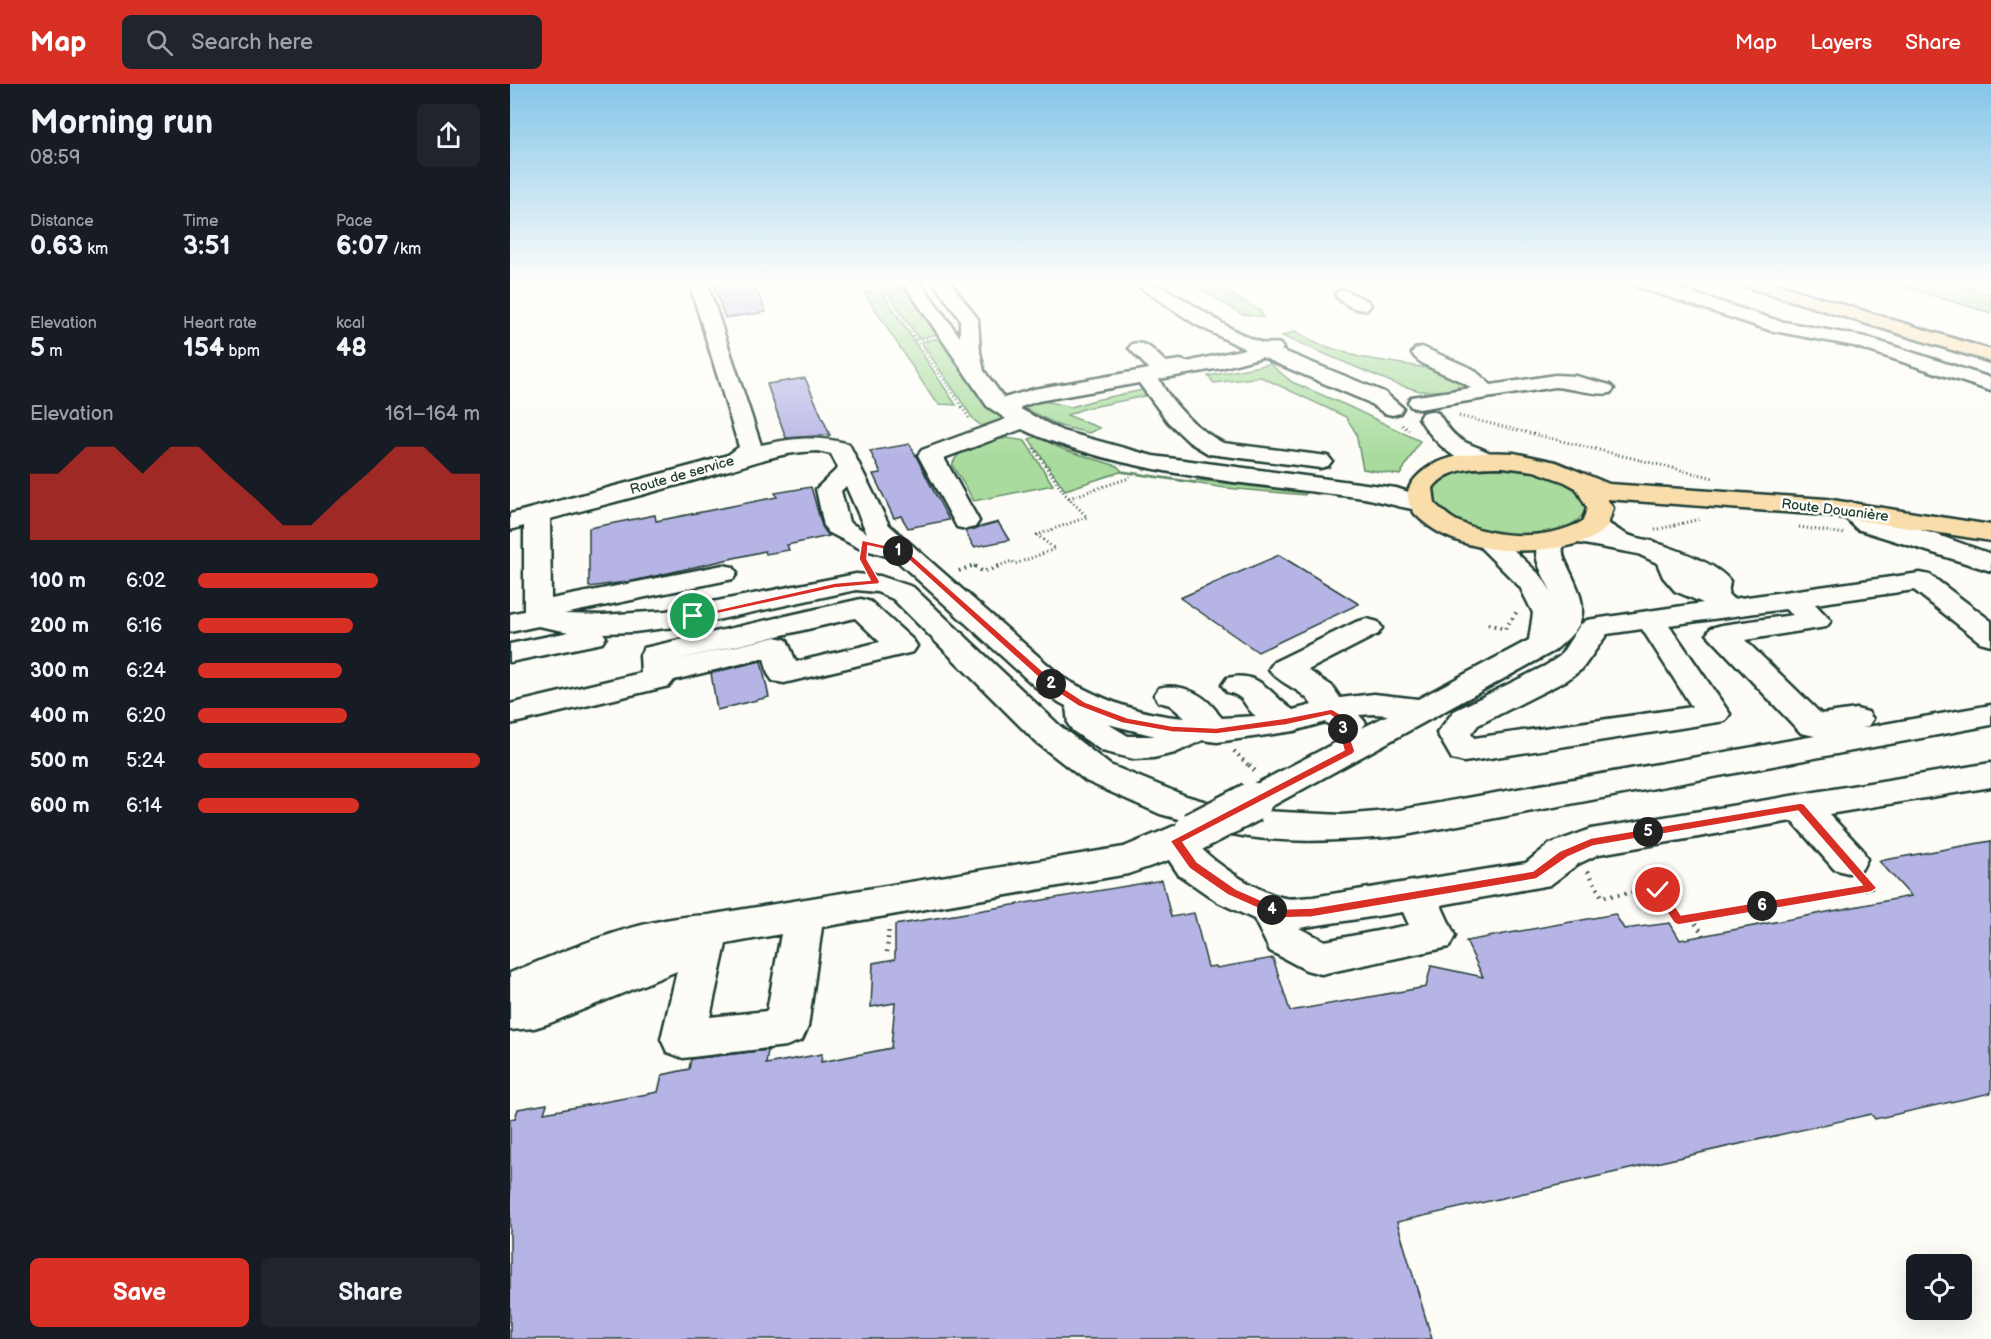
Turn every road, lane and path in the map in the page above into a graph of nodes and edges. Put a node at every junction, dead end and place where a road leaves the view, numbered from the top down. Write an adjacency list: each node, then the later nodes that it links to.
1 (717, 341): 22 (street, Route de service)
2 (959, 341): 15 (street)
3 (970, 341): 15 (street)
4 (1250, 341): 10 (street)
5 (1254, 341): 10 (street)
6 (1849, 341): 16 (street)
7 (1941, 341): 13 (main road)
8 (1970, 341): 9 (main road)
9 (1991, 347)
10 (1269, 349): 14 (street); 21 (street)
11 (1128, 350): 14 (street)
12 (1422, 353): 18 (street)
13 (1991, 356)
14 (1147, 374): 20 (street); 24 (street)
15 (978, 376): 20 (street)
16 (1991, 385)
17 (1542, 386): 18 (street); 19 (street); 21 (street)
18 (1485, 391): 21 (street)
19 (1594, 392)
20 (1009, 412): 29 (street); 33 (street)
21 (1421, 416): 23 (street); 25 (street); 27 (path)
22 (744, 456): 26 (street); 31 (street, Route de service)
23 (1486, 460): 25 (main road); 32 (main road)
24 (1320, 461)
25 (1450, 467): 29 (main road)
26 (850, 470): 36 (street); 37 (street)
27 (1716, 478)
28 (1061, 488): 39 (path)
29 (1421, 504): 35 (main road, Route Douanière)
30 (1850, 510): 32 (main road, Route Douanière); 34 (main road, Route Douanière); 38 (street)
31 (524, 518): 47 (street)
32 (1582, 519): 35 (main road, Route Douanière); 41 (street); 50 (street)
33 (966, 521)
34 (1991, 533)
35 (1488, 540): 50 (street)
36 (865, 542): 37 (street); 42 (street)
37 (903, 551): 61 (street)
38 (1991, 563)
39 (974, 565)
40 (723, 573): 47 (street)
41 (1698, 582): 43 (street); 46 (street)
42 (883, 584): 44 (street); 60 (street)
43 (1792, 599): 49 (street); 55 (street)
44 (753, 604): 45 (street); 52 (street)
45 (693, 616): 47 (street); 51 (street)
46 (1650, 619): 46 (street)
47 (525, 620)
48 (1367, 628): 57 (street)
49 (1991, 636)
50 (1542, 645): 56 (street)
51 (510, 653)
52 (656, 664): 52 (street); 59 (street)
53 (1238, 685): 58 (street)
54 (1170, 694): 61 (street)
55 (1991, 698)
56 (1425, 710): 57 (street); 62 (street)
57 (1332, 712): 58 (street); 62 (street)
58 (1275, 713): 61 (street)
59 (510, 714)
60 (1991, 715)
61 (1205, 727)
62 (1372, 739): 65 (street, bridge)
63 (1991, 775): 64 (street)
64 (1801, 807): 65 (street); 66 (street)
65 (1185, 837): 68 (street)
66 (1848, 859): 69 (path)
67 (1613, 896): 69 (path)
68 (802, 914): 70 (street); 70 (street)
69 (1692, 918): 71 (path)
70 (708, 931): 72 (street); 73 (street)
71 (1704, 936)
72 (510, 991)
73 (510, 1012)

